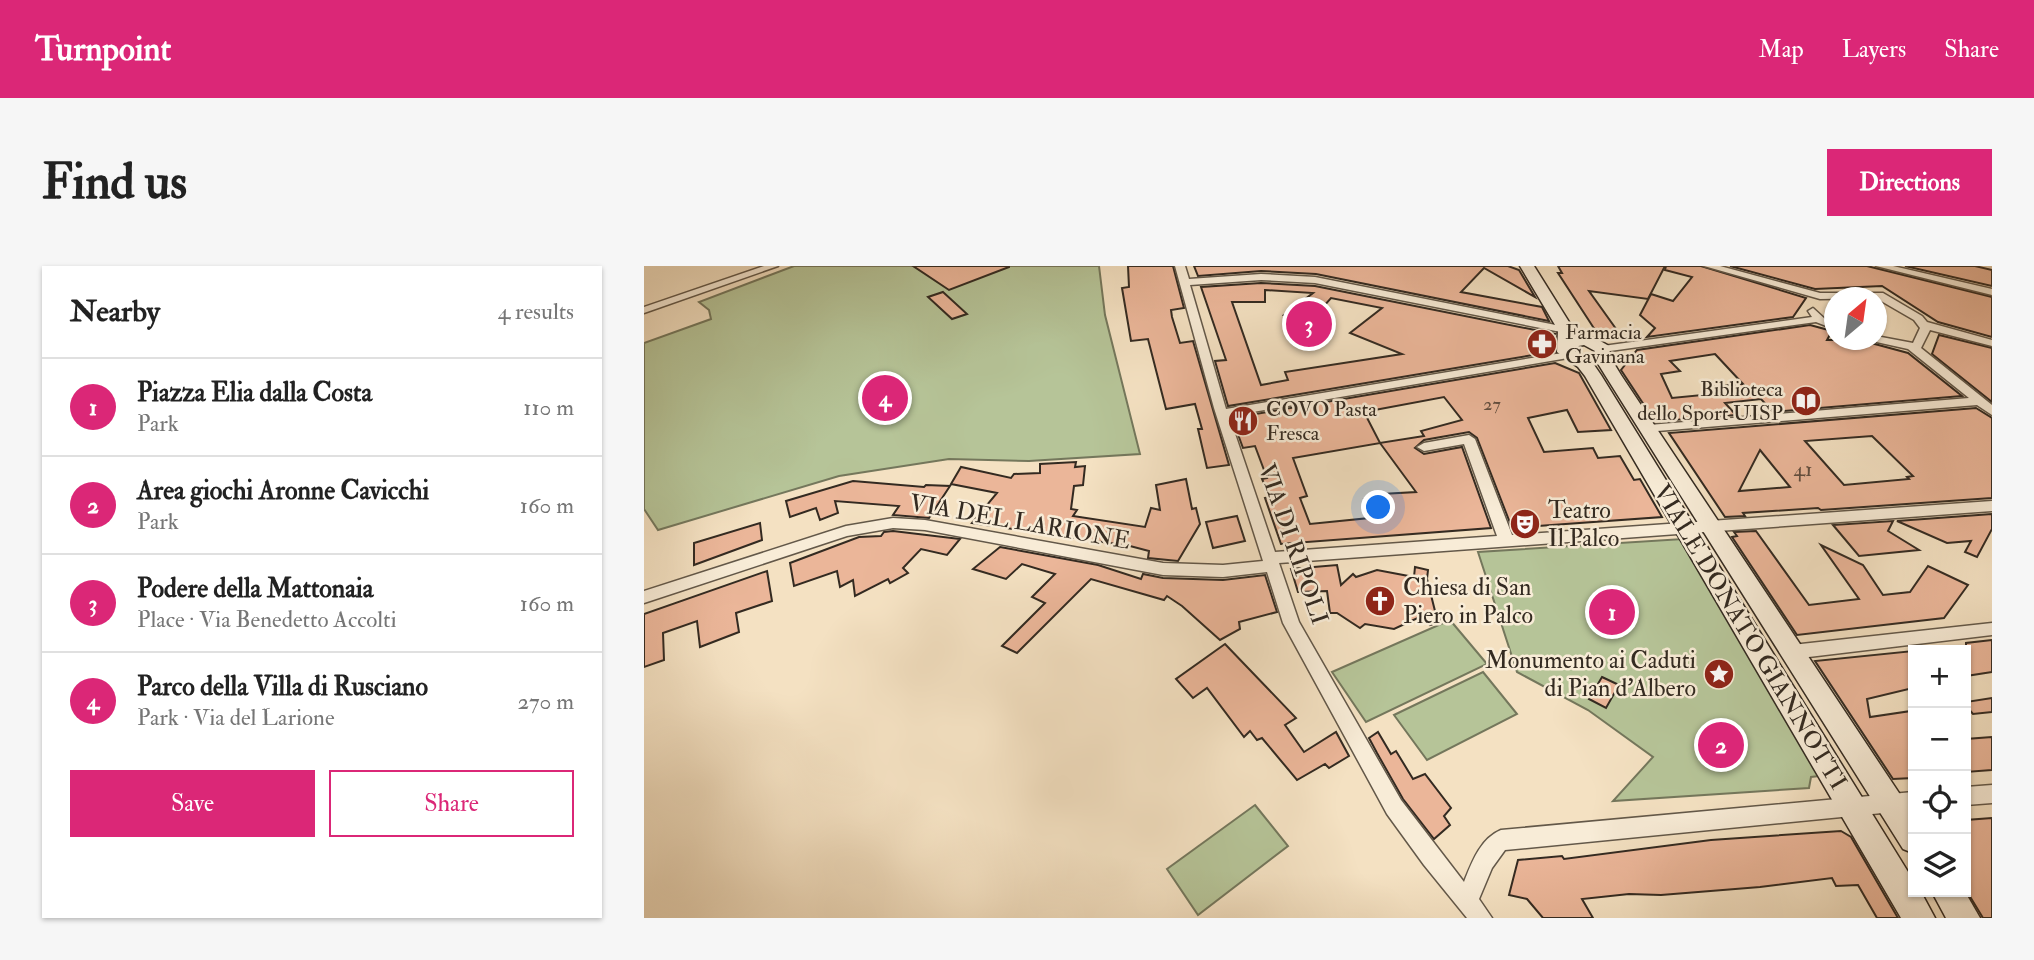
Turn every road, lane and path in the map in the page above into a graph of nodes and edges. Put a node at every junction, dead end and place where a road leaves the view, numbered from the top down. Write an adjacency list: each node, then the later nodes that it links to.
1 (773, 266): 13 (street)
2 (1180, 266): 7 (street, VIA DI RIPOLI)
3 (1527, 266): 19 (street, VIALE DONATO GIANNOTTI)
4 (1709, 266): 12 (street)
5 (1881, 266): 6 (street)
6 (1893, 267): 8 (street); 10 (street)
7 (1184, 282): 19 (street); 24 (street, VIA DI RIPOLI)
8 (1883, 287)
9 (1887, 292): 16 (street)
10 (1992, 292)
11 (1824, 295): 12 (street)
12 (1820, 296): 14 (street)
13 (644, 310)
14 (1817, 319): 15 (street); 21 (street)
15 (1824, 322)
16 (1925, 325): 18 (street); 20 (street)
17 (1887, 341): 20 (street)
18 (1992, 343)
19 (1569, 347): 21 (street); 24 (street); 29 (street, VIALE DONATO GIANNOTTI)
20 (1912, 347): 22 (street)
21 (1602, 353): 25 (street, VIALE DONATO GIANNOTTI)
22 (1979, 401): 23 (street); 25 (street)
23 (1992, 411)
24 (1222, 413): 31 (street, VIA DI RIPOLI)
25 (1649, 429): 28 (street, VIALE DONATO GIANNOTTI)
26 (1424, 447): 30 (street)
27 (1992, 506): 28 (street, VIA DEL LARIONE)
28 (1712, 525): 29 (street, VIA DEL LARIONE); 34 (street, VIALE DONATO GIANNOTTI)
29 (1685, 527): 30 (street, VIA DEL LARIONE); 37 (street, VIALE DONATO GIANNOTTI)
30 (1506, 540): 31 (street, VIA DEL LARIONE)
31 (1272, 562): 32 (street, VIA DEL LARIONE); 40 (street, VIA DI RIPOLI)
32 (644, 597)
33 (1992, 629): 34 (street)
34 (1792, 652): 37 (street, VIALE DONATO GIANNOTTI)
35 (1992, 794): 36 (street)
36 (1971, 796)
37 (1883, 804): 38 (street, VIALE DONATO GIANNOTTI); 40 (street); 42 (street, VIALE DONATO GIANNOTTI)
38 (1909, 834)
39 (1950, 897): 43 (street)
40 (1467, 902): 41 (street, VIA DI RIPOLI)
41 (1482, 918)
42 (1919, 918)
43 (1964, 918)

